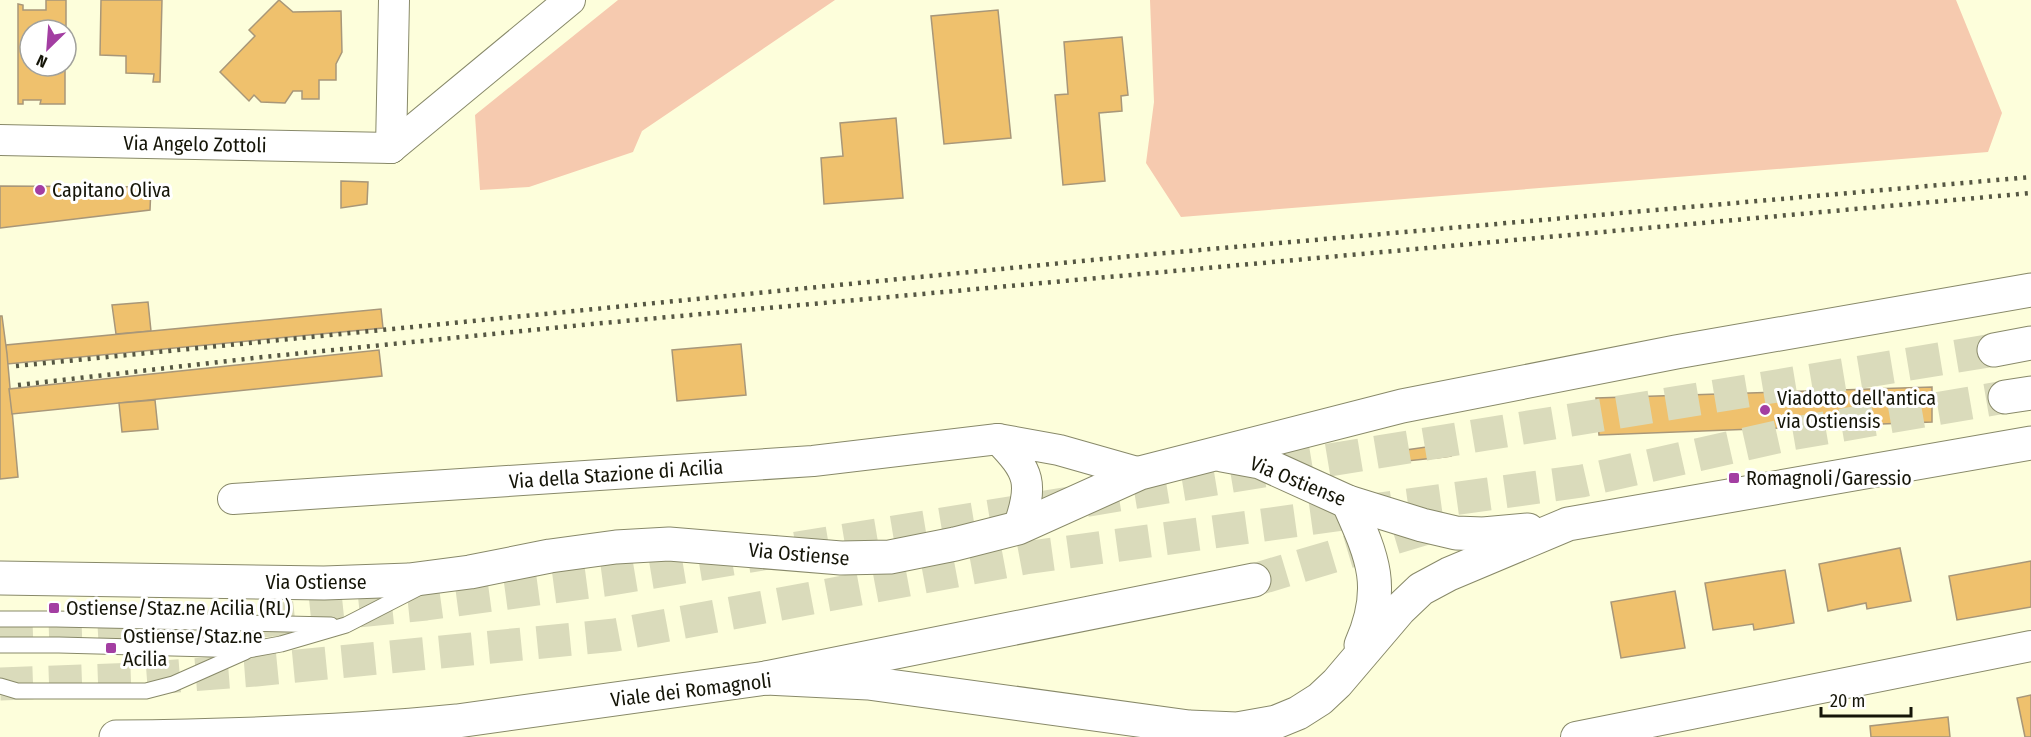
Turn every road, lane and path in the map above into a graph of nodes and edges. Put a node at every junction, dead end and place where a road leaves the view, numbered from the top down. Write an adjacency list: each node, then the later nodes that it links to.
1 (394, 0): 4 (street)
2 (570, 0): 4 (street)
3 (0, 140): 4 (street, Via Angelo Zottoli)
4 (391, 148)
5 (2031, 290): 10 (main road)
6 (2031, 343): 7 (main road)
7 (1994, 350)
8 (998, 439): 11 (street, Via della Stazione di Acilia); 12 (street, Via della Stazione di Acilia); 15 (street)
9 (2031, 443): 14 (main road, Viale dei Romagnoli)
10 (1212, 454): 11 (main road, Via Ostiense); 13 (main road, Via Ostiense)
11 (1140, 473): 15 (main road, Via Ostiense)
12 (233, 498)
13 (1348, 502): 14 (main road, Via Ostiense); 24 (main road, Viale dei Romagnoli)
14 (1568, 524): 24 (main road, Viale dei Romagnoli)
15 (1018, 528): 17 (main road, Via Ostiense)
16 (0, 578): 17 (main road, Via Ostiense)
17 (439, 578): 20 (lane)
18 (1254, 580): 25 (main road)
19 (0, 619): 20 (lane)
20 (346, 625): 23 (lane)
21 (0, 645): 23 (lane)
22 (2031, 646): 28 (street)
23 (248, 650): 26 (lane)
24 (1352, 665): 25 (main road, Viale dei Romagnoli)
25 (766, 678): 27 (main road, Viale dei Romagnoli)
26 (0, 686)
27 (116, 737)
28 (1576, 737)

